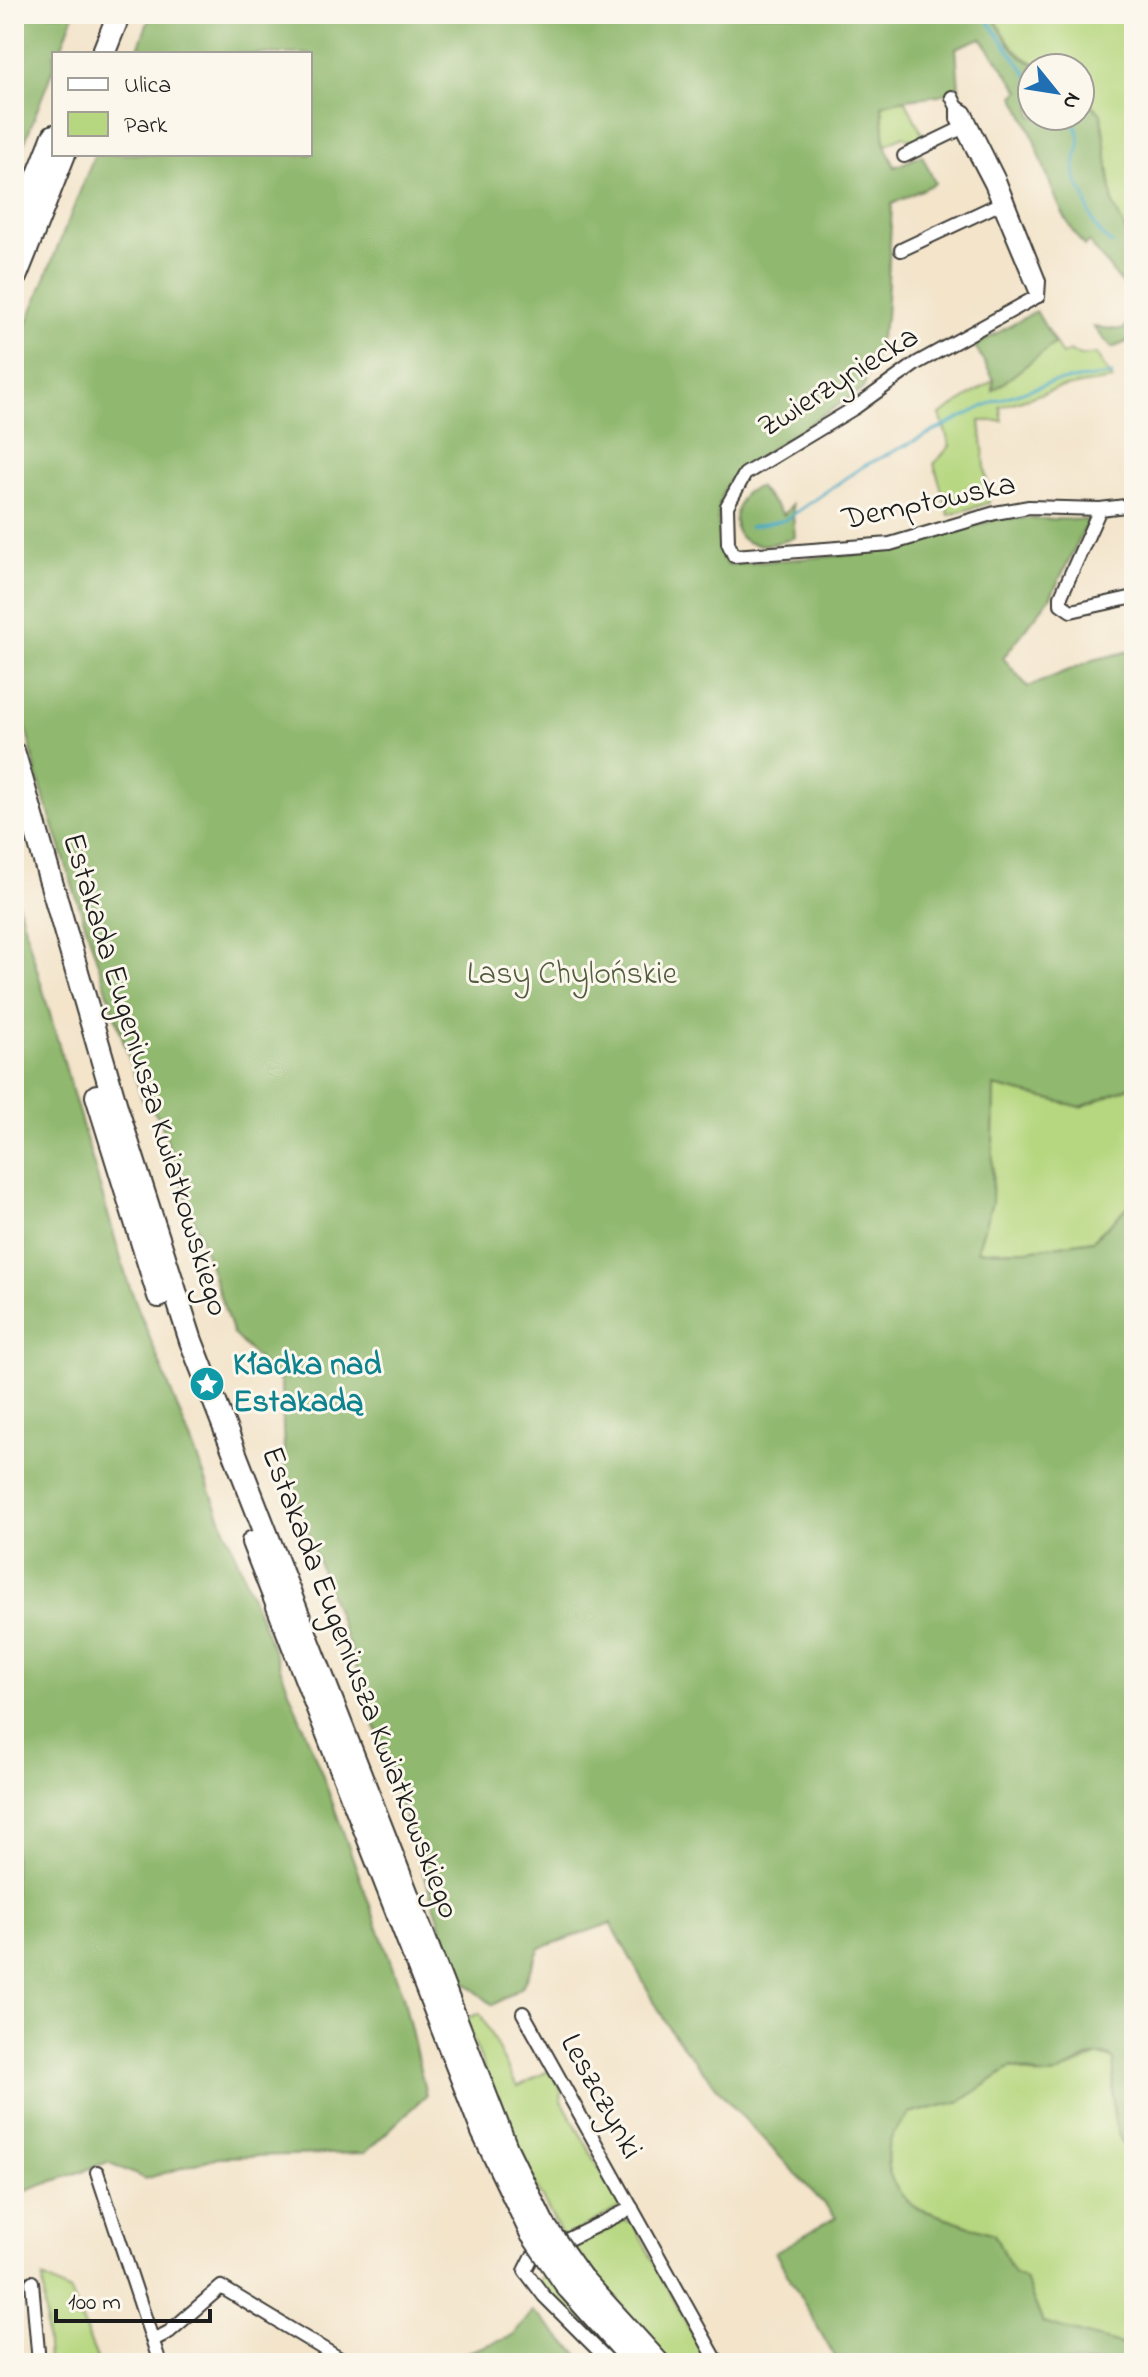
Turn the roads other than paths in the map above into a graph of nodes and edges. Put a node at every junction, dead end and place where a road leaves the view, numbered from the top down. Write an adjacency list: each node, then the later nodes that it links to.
1 (102, 14): 3 (highway)
2 (119, 14): 4 (highway)
3 (88, 52)
4 (104, 52)
5 (962, 128): 8 (street); 9 (street); 13 (street)
6 (52, 141): 10 (highway)
7 (63, 156): 12 (highway)
8 (904, 156)
9 (999, 204): 11 (street); 13 (street)
10 (14, 237)
11 (901, 250)
12 (14, 280)
13 (1038, 296): 16 (street, Zwierzyniecka)
14 (1134, 505): 15 (street, Demptowska)
15 (1100, 509): 16 (street, Demptowska); 17 (street)
16 (734, 556)
17 (1134, 597)
18 (14, 754): 20 (highway, Estakada Eugeniusza Kwiatkowskiego)
19 (14, 808): 20 (highway, Estakada Eugeniusza Kwiatkowskiego)
20 (110, 1113): 25 (highway, Estakada Eugeniusza Kwiatkowskiego, bridge)
21 (523, 2013): 23 (street, Leszczynki)
22 (97, 2172): 26 (street)
23 (632, 2208): 30 (street, Leszczynki); 33 (street, Leszczynki)
24 (32, 2282): 27 (street)
25 (574, 2282): 31 (highway, Estakada Eugeniusza Kwiatkowskiego); 32 (highway, Estakada Eugeniusza Kwiatkowskiego)
26 (153, 2340): 28 (street); 29 (street)
27 (39, 2363)
28 (160, 2363)
29 (347, 2363)
30 (611, 2363)
31 (636, 2363)
32 (658, 2363)
33 (718, 2363)

